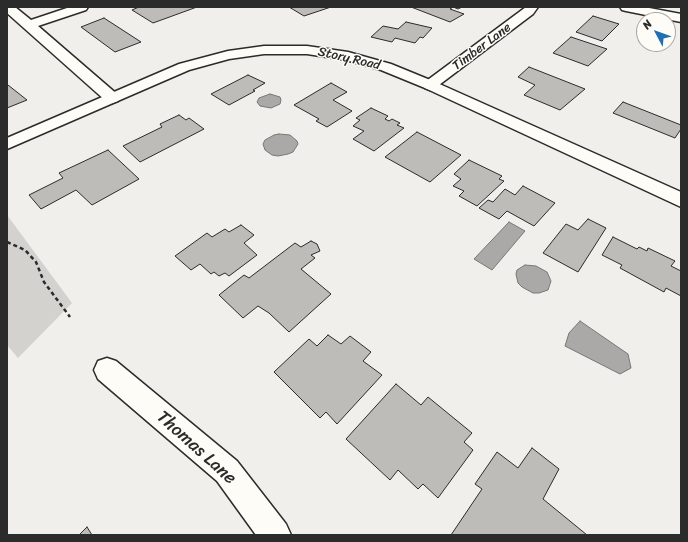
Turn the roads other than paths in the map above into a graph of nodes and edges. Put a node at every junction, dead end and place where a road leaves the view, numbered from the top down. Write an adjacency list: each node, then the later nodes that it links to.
1 (8, 7): 6 (street)
2 (82, 7): 6 (street)
3 (532, 7): 7 (street, Timber Lane)
4 (626, 7): 5 (street)
5 (681, 18)
6 (29, 25): 8 (street)
7 (430, 85): 8 (street, Story Road); 10 (street, Story Road)
8 (112, 98): 9 (street, Story Road)
9 (7, 144)
10 (681, 200)
11 (107, 370): 12 (street, Thomas Lane)
12 (275, 535)

